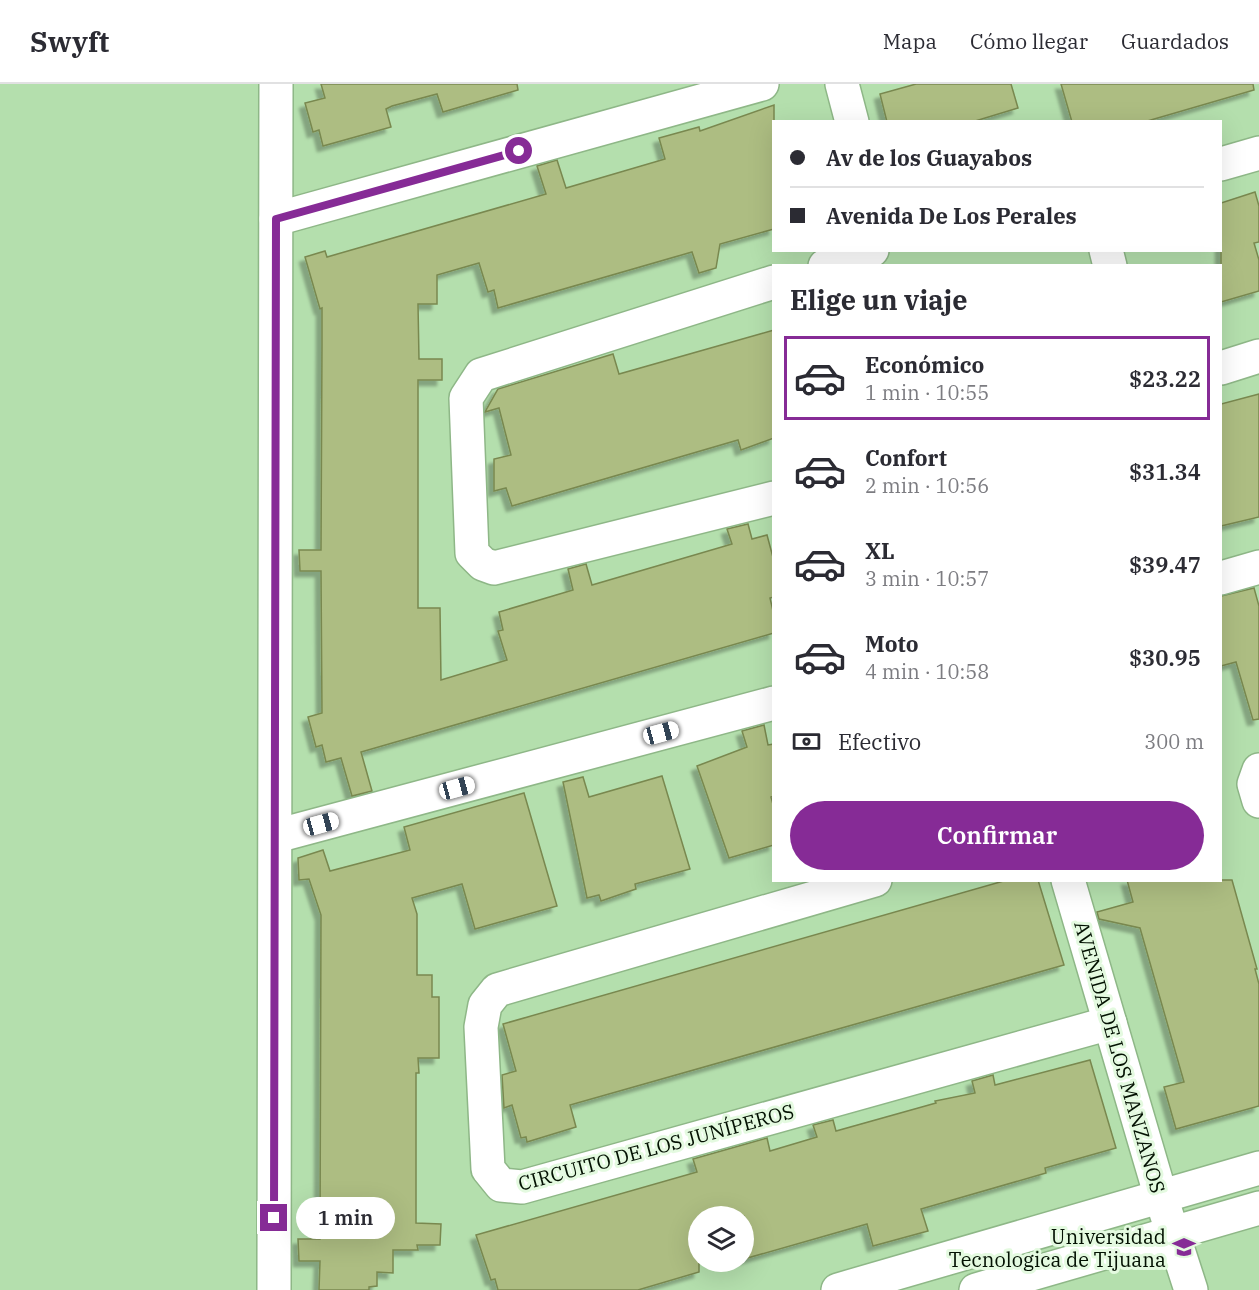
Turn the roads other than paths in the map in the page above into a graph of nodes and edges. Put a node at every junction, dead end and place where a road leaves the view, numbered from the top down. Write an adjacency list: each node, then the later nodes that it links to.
1 (276, 84): 7 (street)
2 (762, 84): 7 (street)
3 (842, 84): 4 (street)
4 (851, 120)
5 (1259, 153): 6 (street)
6 (1222, 164)
7 (276, 219): 19 (street)
8 (866, 252): 9 (street)
9 (831, 264)
10 (772, 283): 13 (street)
11 (1259, 356): 12 (street)
12 (1222, 368)
13 (772, 498)
14 (1259, 567): 15 (street)
15 (1222, 578)
16 (772, 704): 19 (street)
17 (1259, 770): 18 (street)
18 (1259, 801)
19 (276, 836): 28 (street)
20 (868, 882): 22 (street, CIRCUITO DE LOS JUNÍPEROS)
21 (1069, 882): 22 (street, AVENIDA DE LOS MANZANOS)
22 (1110, 1023): 24 (street, AVENIDA DE LOS MANZANOS)
23 (1259, 1168): 24 (street)
24 (1161, 1197): 26 (street, AVENIDA DE LOS MANZANOS); 29 (street)
25 (1259, 1209): 26 (street)
26 (1172, 1233): 27 (street); 31 (street, AVENIDA DE LOS MANZANOS)
27 (1011, 1285): 30 (street)
28 (274, 1290)
29 (838, 1290)
30 (976, 1290)
31 (1191, 1290)

